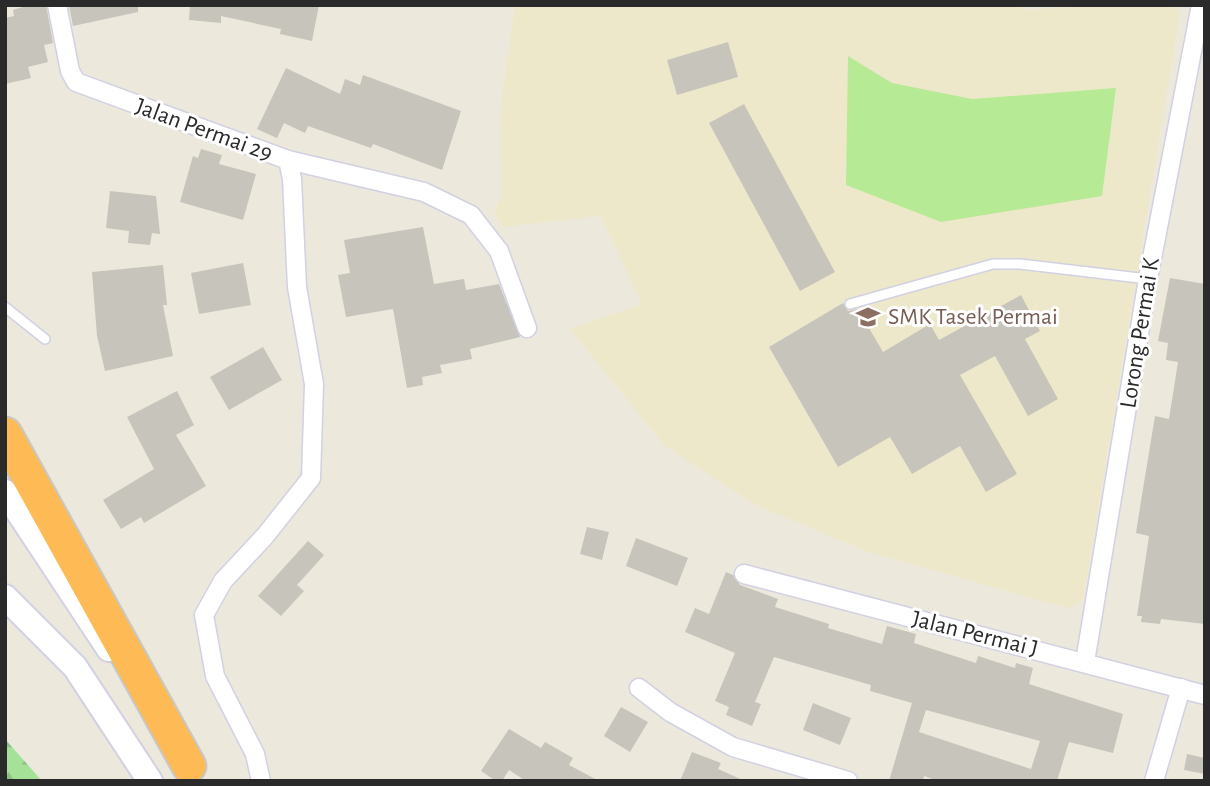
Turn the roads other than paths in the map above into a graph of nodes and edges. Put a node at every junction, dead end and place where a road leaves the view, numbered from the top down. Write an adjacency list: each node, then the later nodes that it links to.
1 (57, 5): 3 (street, Jalan Permai 29)
2 (1200, 5): 4 (street, Lorong Permai K)
3 (288, 160): 7 (street); 19 (street, Jalan Permai 29)
4 (1148, 279): 5 (lane); 13 (street, Lorong Permai K)
5 (850, 304)
6 (5, 307): 8 (lane)
7 (527, 328)
8 (45, 339)
9 (5, 434): 17 (highway)
10 (5, 492): 17 (street)
11 (744, 574): 13 (street, Jalan Permai J)
12 (5, 597): 18 (street)
13 (1085, 662): 15 (street, Jalan Permai J)
14 (639, 688): 20 (street)
15 (1181, 688): 16 (street, Jalan Permai J); 21 (street)
16 (1205, 695)
17 (193, 774)
18 (150, 781)
19 (261, 781)
20 (848, 781)
21 (1154, 781)

